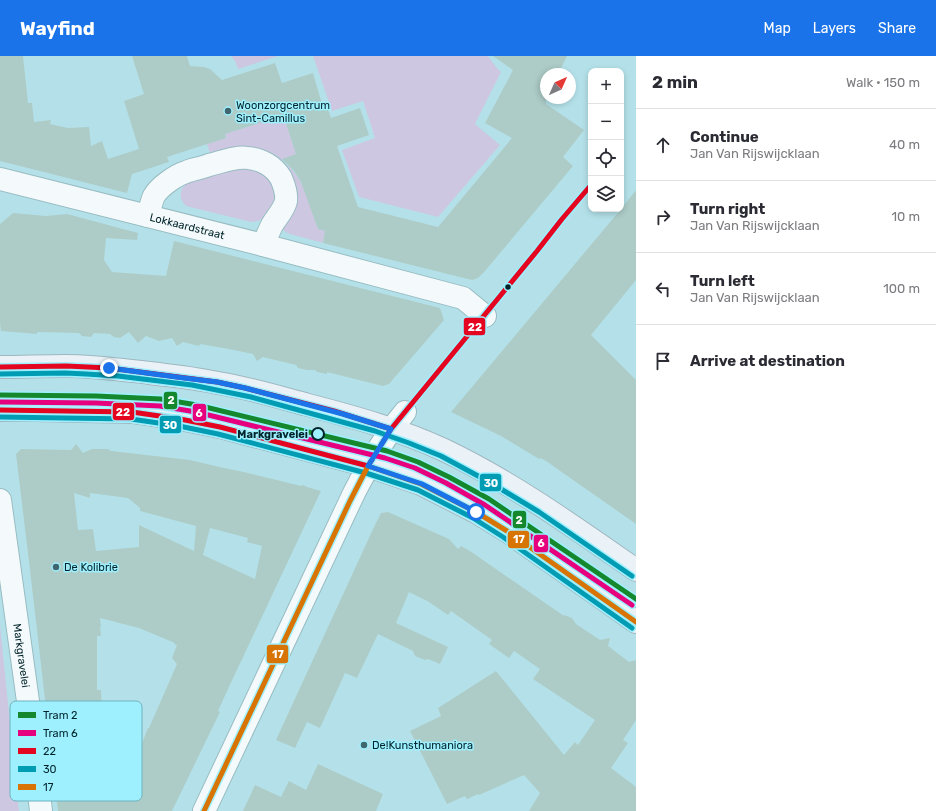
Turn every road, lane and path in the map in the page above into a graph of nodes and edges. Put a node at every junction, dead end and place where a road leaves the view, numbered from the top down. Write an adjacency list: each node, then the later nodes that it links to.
1 (0, 179): 2 (street, Lokkaardstraat)
2 (148, 216): 3 (street, Lokkaardstraat); 3 (street)
3 (263, 245): 4 (street, Lokkaardstraat)
4 (485, 316)
5 (0, 367): 8 (main road)
6 (0, 410): 9 (main road)
7 (405, 412): 8 (street)
8 (391, 429): 9 (street); 11 (main road)
9 (368, 466): 12 (main road); 16 (street)
10 (0, 500): 13 (street, Markgravelei)
11 (636, 570)
12 (636, 622)
13 (28, 701)
14 (40, 801): 15 (street, Markgravelei)
15 (41, 811)
16 (204, 811)

